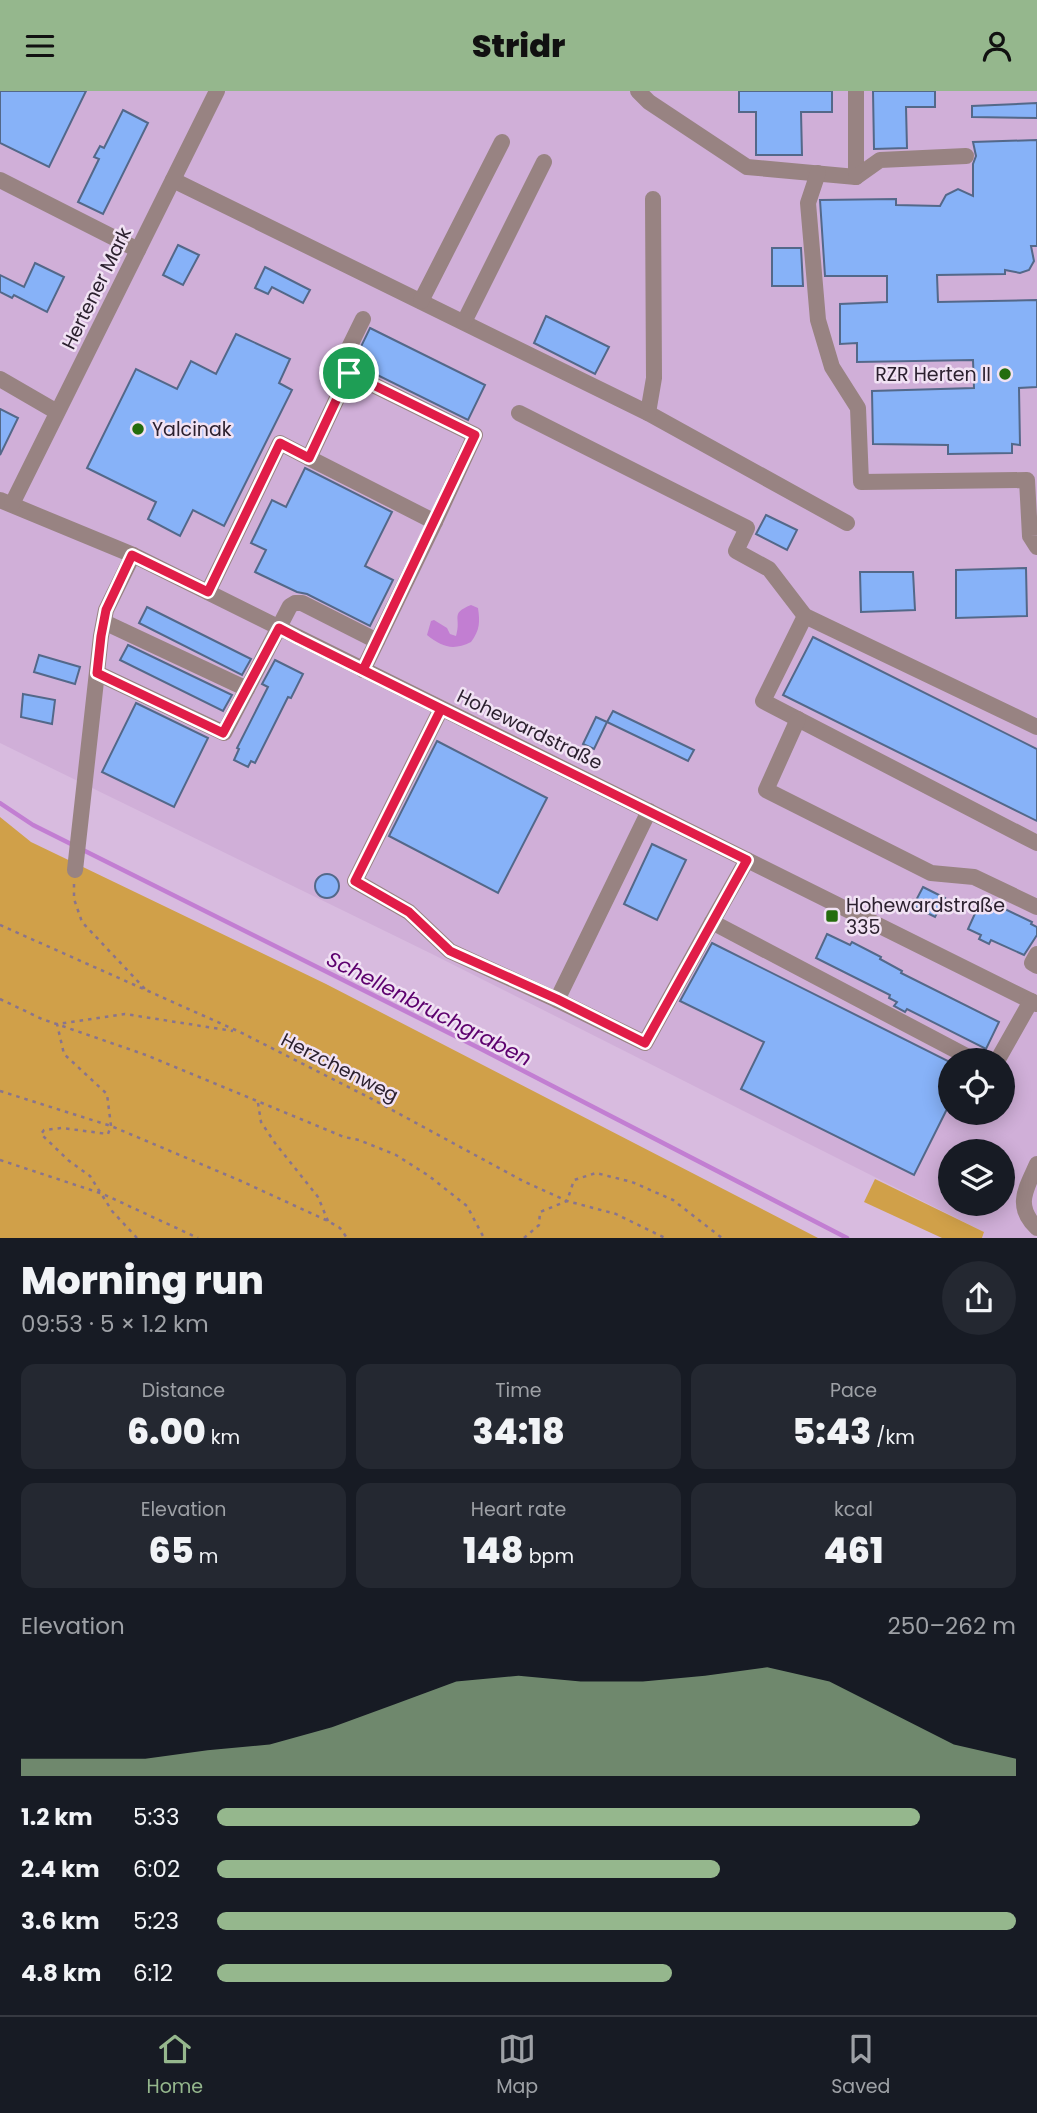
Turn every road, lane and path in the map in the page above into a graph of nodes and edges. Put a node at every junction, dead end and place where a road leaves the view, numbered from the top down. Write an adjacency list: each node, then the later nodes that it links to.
1 (217, 91): 10 (street, Hertener Mark)
2 (639, 91): 7 (street)
3 (856, 91): 8 (street)
4 (502, 142): 13 (street)
5 (966, 156): 8 (street)
6 (544, 162): 15 (street)
7 (818, 173): 8 (street); 25 (street)
8 (856, 177)
9 (0, 180): 12 (street)
10 (173, 180): 12 (street, Hertener Mark); 13 (street)
11 (653, 199): 20 (street)
12 (138, 250): 18 (street, Hertener Mark)
13 (421, 301): 15 (street)
14 (363, 319): 16 (street)
15 (464, 322): 20 (street)
16 (349, 373): 21 (street); 23 (street)
17 (0, 379): 18 (street)
18 (57, 412): 22 (street, Hertener Mark)
19 (519, 413): 28 (street)
20 (648, 413): 24 (street)
21 (309, 458): 23 (street); 27 (street)
22 (6, 502): 26 (street, Hohewardstraße)
23 (435, 522): 31 (street)
24 (847, 523)
25 (1037, 547)
26 (132, 555): 27 (street, Hohewardstraße); 29 (street)
27 (208, 592): 30 (street, Hohewardstraße)
28 (804, 616): 36 (street); 37 (street)
29 (104, 622): 33 (street); 34 (street)
30 (279, 628): 31 (street); 32 (street, Hohewardstraße); 34 (street)
31 (377, 641): 32 (street)
32 (363, 670): 35 (street, Hohewardstraße)
33 (97, 673): 34 (street); 41 (street)
34 (247, 689)
35 (441, 709): 38 (street, Hohewardstraße); 49 (street)
36 (798, 719): 39 (street); 42 (street)
37 (1037, 727)
38 (649, 811): 40 (street, Hohewardstraße); 49 (street)
39 (1037, 843)
40 (747, 860): 43 (street); 50 (street, Hohewardstraße)
41 (75, 870): 47 (path)
42 (1037, 907)
43 (712, 922): 49 (street); 53 (street)
44 (0, 925): 47 (path, Herzchenweg)
45 (1037, 954): 46 (street)
46 (1037, 966)
47 (148, 991): 52 (path, Herzchenweg)
48 (0, 999): 51 (path)
49 (557, 999)
50 (1034, 1003): 54 (street)
51 (57, 1024): 52 (path); 56 (path); 57 (path)
52 (240, 1032): 61 (path, Herzchenweg)
53 (951, 1048)
54 (1005, 1048)
55 (0, 1091): 57 (path)
56 (258, 1102): 62 (path); 67 (path)
57 (111, 1126): 60 (path); 62 (path)
58 (0, 1160): 60 (path)
59 (1037, 1164): 63 (street)
60 (103, 1194): 64 (path); 65 (path)
61 (567, 1201): 68 (path); 69 (path, Herzchenweg); 70 (path)
62 (328, 1221): 66 (path)
63 (1037, 1228)
64 (137, 1238)
65 (198, 1238)
66 (346, 1238)
67 (484, 1238)
68 (524, 1238)
69 (665, 1238)
70 (722, 1238)

